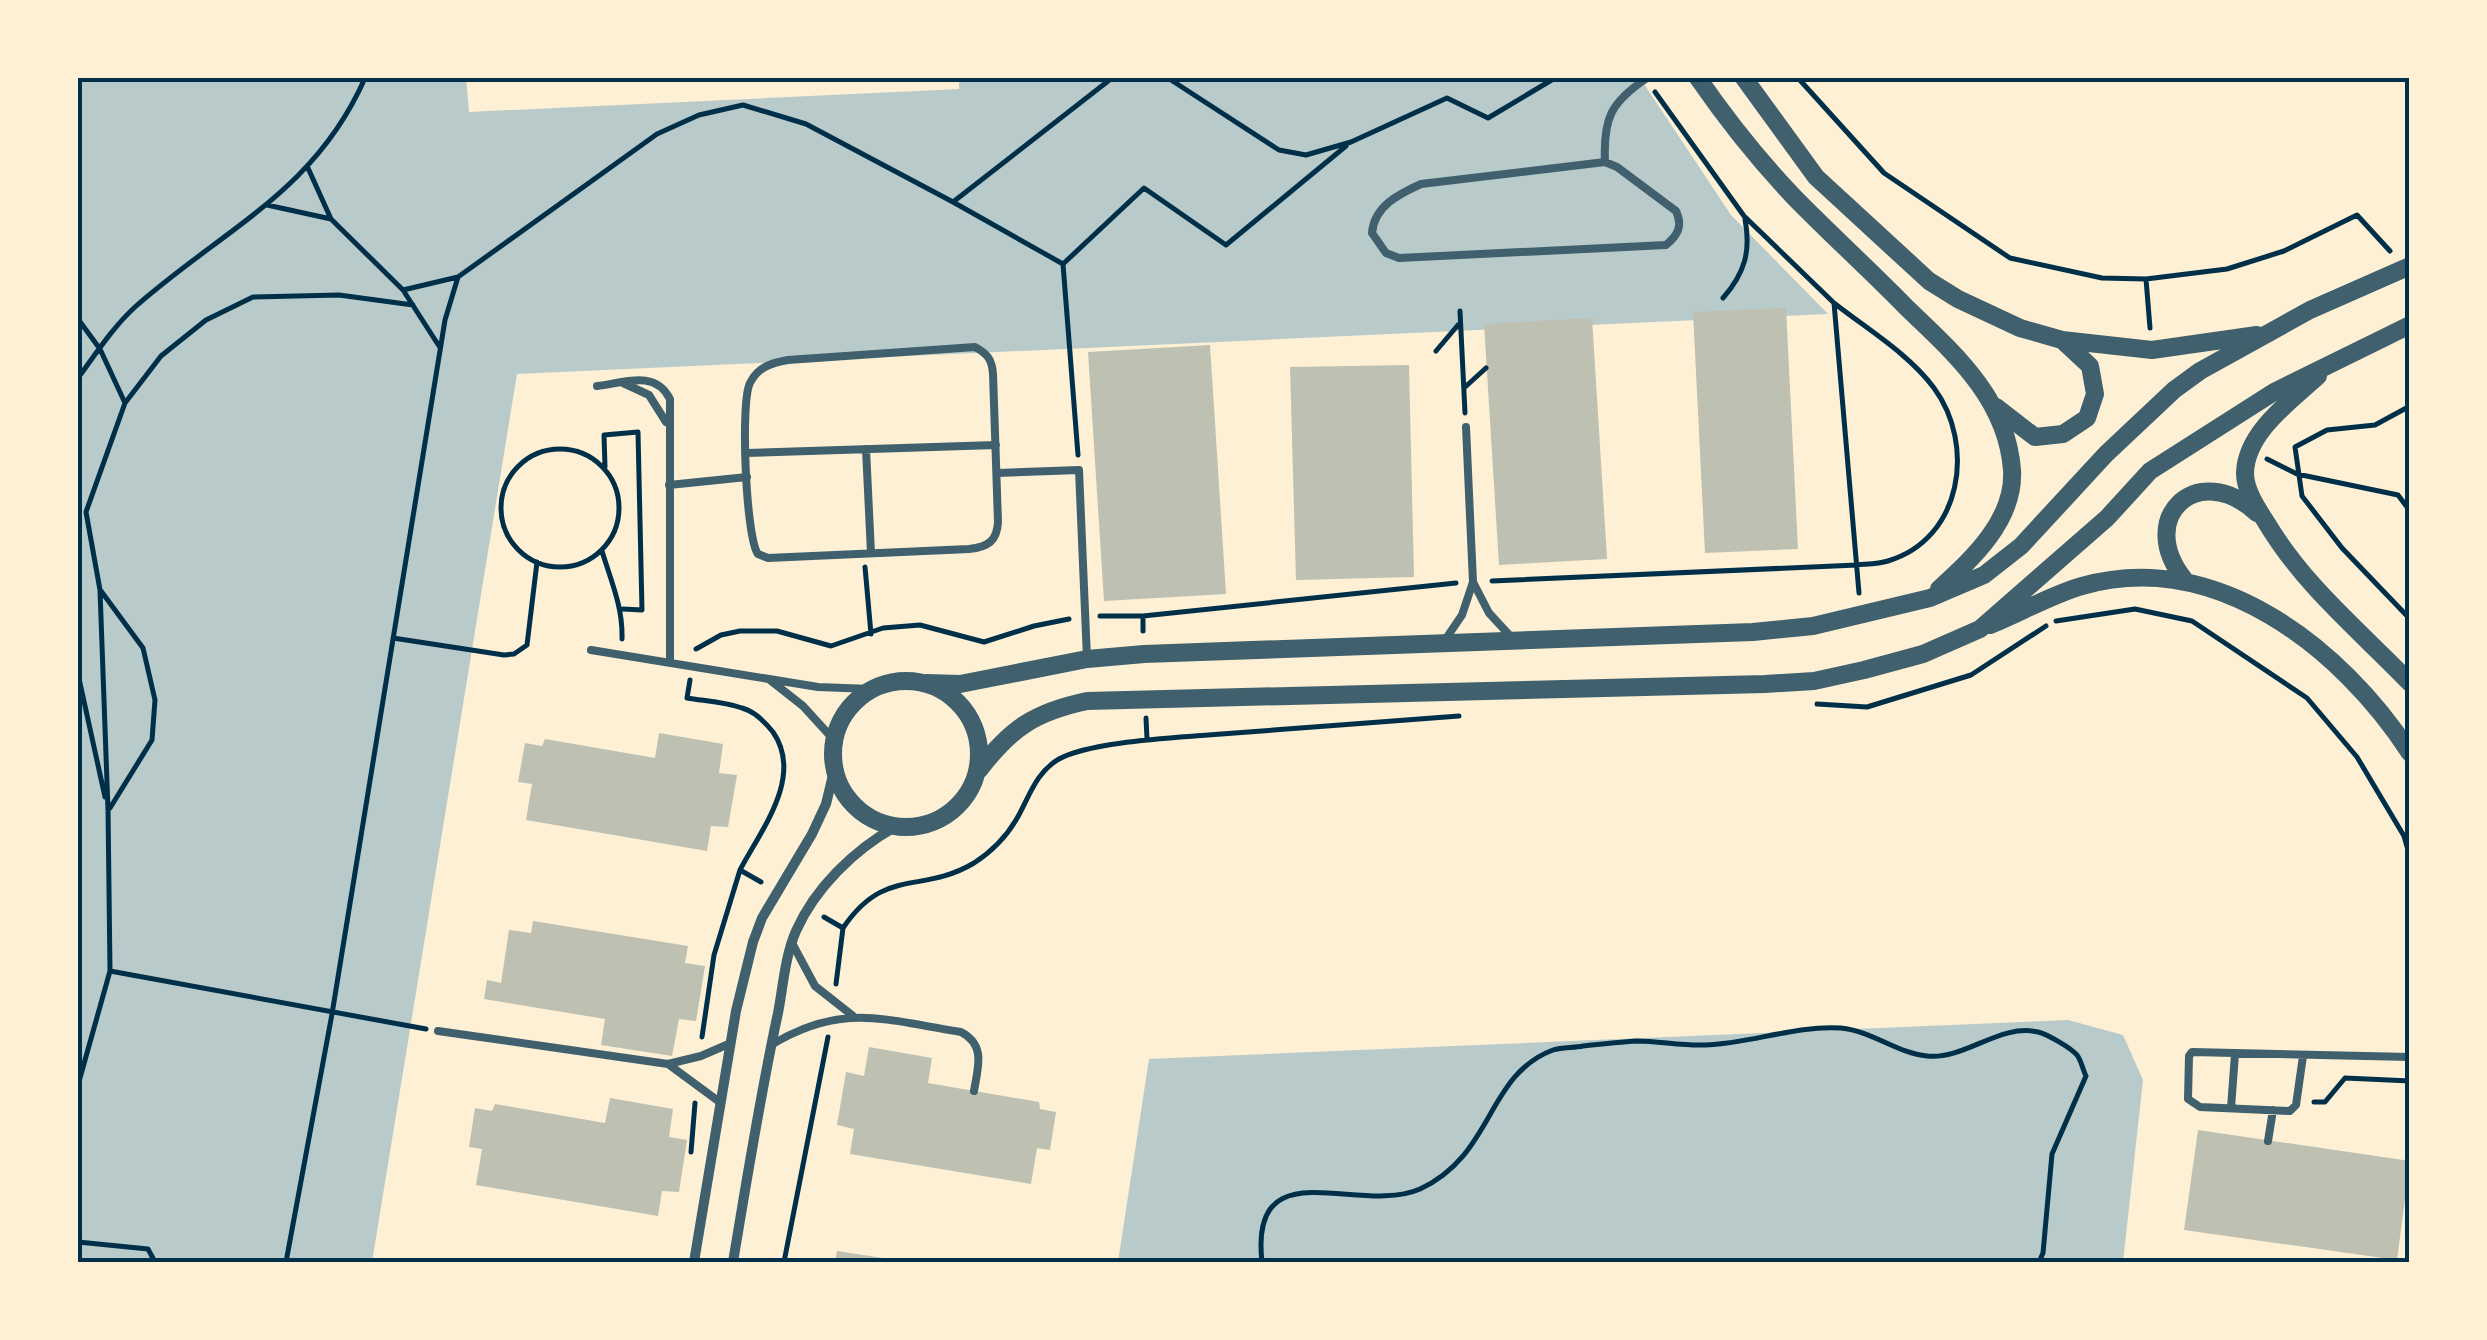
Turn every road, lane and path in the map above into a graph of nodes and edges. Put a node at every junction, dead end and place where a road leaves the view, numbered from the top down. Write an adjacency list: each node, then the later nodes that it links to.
1 (364, 78): 11 (path)
2 (1112, 78): 12 (path)
3 (1168, 78): 9 (path)
4 (1555, 78): 9 (path)
5 (1646, 78): 10 (lane); 14 (path)
6 (1744, 78): 29 (street)
7 (1798, 78): 19 (path)
8 (1696, 79): 41 (street)
9 (1351, 142): 16 (path)
10 (1605, 162): 10 (lane)
11 (308, 168): 13 (path); 15 (path)
12 (953, 202): 16 (path); 18 (path)
13 (267, 204): 15 (path); 31 (path)
14 (1744, 216): 21 (path); 22 (path)
15 (331, 220): 20 (path)
16 (1063, 264): 50 (path)
17 (2407, 267): 19 (path); 28 (street)
18 (458, 277): 20 (path); 30 (path)
19 (2146, 279): 32 (path)
20 (403, 290): 23 (path)
21 (1723, 298)
22 (1834, 303): 60 (path); 60 (path)
23 (412, 304): 30 (path); 40 (path)
24 (1460, 312): 26 (path)
25 (78, 319): 31 (path)
26 (1460, 323): 33 (path); 39 (path)
27 (2410, 325): 34 (street)
28 (2270, 334): 32 (street); 64 (street)
29 (2062, 340): 32 (street); 41 (street)
30 (440, 348): 72 (path)
31 (100, 349): 36 (path); 40 (path)
32 (2152, 350)
33 (1436, 351)
34 (2337, 359): 47 (street); 70 (street)
35 (1486, 368): 39 (path)
36 (78, 378)
37 (623, 384): 38 (lane); 43 (lane); 43 (lane)
38 (597, 386)
39 (1464, 388): 44 (path)
40 (125, 403): 63 (path)
41 (1992, 404): 64 (street)
42 (2410, 406): 52 (path)
43 (667, 426): 54 (lane)
44 (1466, 426): 62 (lane)
45 (996, 444): 46 (lane); 48 (lane); 51 (lane)
46 (866, 449): 48 (lane); 58 (lane)
47 (2251, 451): 52 (path); 56 (street)
48 (746, 453): 53 (lane)
49 (605, 469): 57 (path); 59 (path); 65 (path)
50 (1079, 470): 51 (lane); 67 (lane)
51 (997, 473): 58 (lane)
52 (2297, 474): 55 (path); 69 (path)
53 (747, 477): 54 (lane); 58 (lane)
54 (669, 485): 79 (lane)
55 (2410, 511)
56 (2264, 520): 61 (street); 84 (street)
57 (602, 551): 59 (path); 65 (path)
58 (867, 553): 71 (path)
59 (537, 562): 72 (path)
60 (1857, 565): 62 (path); 66 (path)
61 (2184, 579): 70 (street); 88 (street)
62 (1473, 582): 68 (path); 73 (lane); 74 (lane)
63 (100, 590): 91 (path); 91 (path)
64 (1930, 598): 66 (street)
65 (622, 608): 76 (path)
66 (1860, 613): 73 (street)
67 (1086, 616): 68 (path); 71 (path); 78 (lane)
68 (1143, 616): 77 (path)
69 (2410, 619)
70 (1980, 629): 89 (street)
71 (871, 634): 80 (path)
72 (394, 638): 99 (path)
73 (1514, 641): 74 (street)
74 (1442, 644): 77 (street)
75 (591, 650): 76 (lane)
76 (622, 654): 79 (lane)
77 (1144, 654): 78 (street)
78 (1087, 659): 83 (street)
79 (670, 662): 80 (lane)
80 (692, 665): 82 (lane); 93 (path)
81 (78, 674): 91 (path)
82 (766, 677): 85 (lane); 86 (lane)
83 (926, 683): 85 (street); 89 (street)
84 (2410, 684)
85 (870, 689): 86 (street)
86 (834, 740): 90 (street)
87 (1147, 740): 95 (path)
88 (2410, 754)
89 (979, 770): 92 (street)
90 (834, 771): 92 (street); 93 (street)
91 (108, 810): 97 (path)
92 (895, 827): 94 (street)
93 (777, 891): 103 (street)
94 (809, 908): 95 (path); 96 (street)
95 (843, 928): 98 (path)
96 (792, 943): 98 (lane); 104 (street)
97 (110, 970): 99 (path); 110 (path)
98 (834, 1003): 100 (lane)
99 (332, 1014): 102 (path); 119 (path)
100 (853, 1016): 101 (lane); 111 (lane)
101 (831, 1019): 104 (lane); 122 (path)
102 (438, 1031): 108 (lane)
103 (731, 1043): 108 (lane); 113 (street)
104 (771, 1045): 121 (street)
105 (2235, 1054): 106 (lane); 114 (lane); 114 (lane)
106 (2303, 1056): 107 (lane); 112 (lane)
107 (2410, 1058)
108 (668, 1064): 113 (lane)
109 (2410, 1081): 112 (path)
110 (78, 1085)
111 (974, 1091)
112 (2297, 1102): 115 (lane)
113 (721, 1103): 120 (street)
114 (2231, 1108): 115 (lane)
115 (2273, 1110): 116 (lane)
116 (2268, 1141)
117 (78, 1242): 118 (path)
118 (155, 1262)
119 (286, 1262)
120 (694, 1262)
121 (733, 1262)
122 (784, 1262)
123 (1262, 1262): 124 (path)
124 (2039, 1262)

